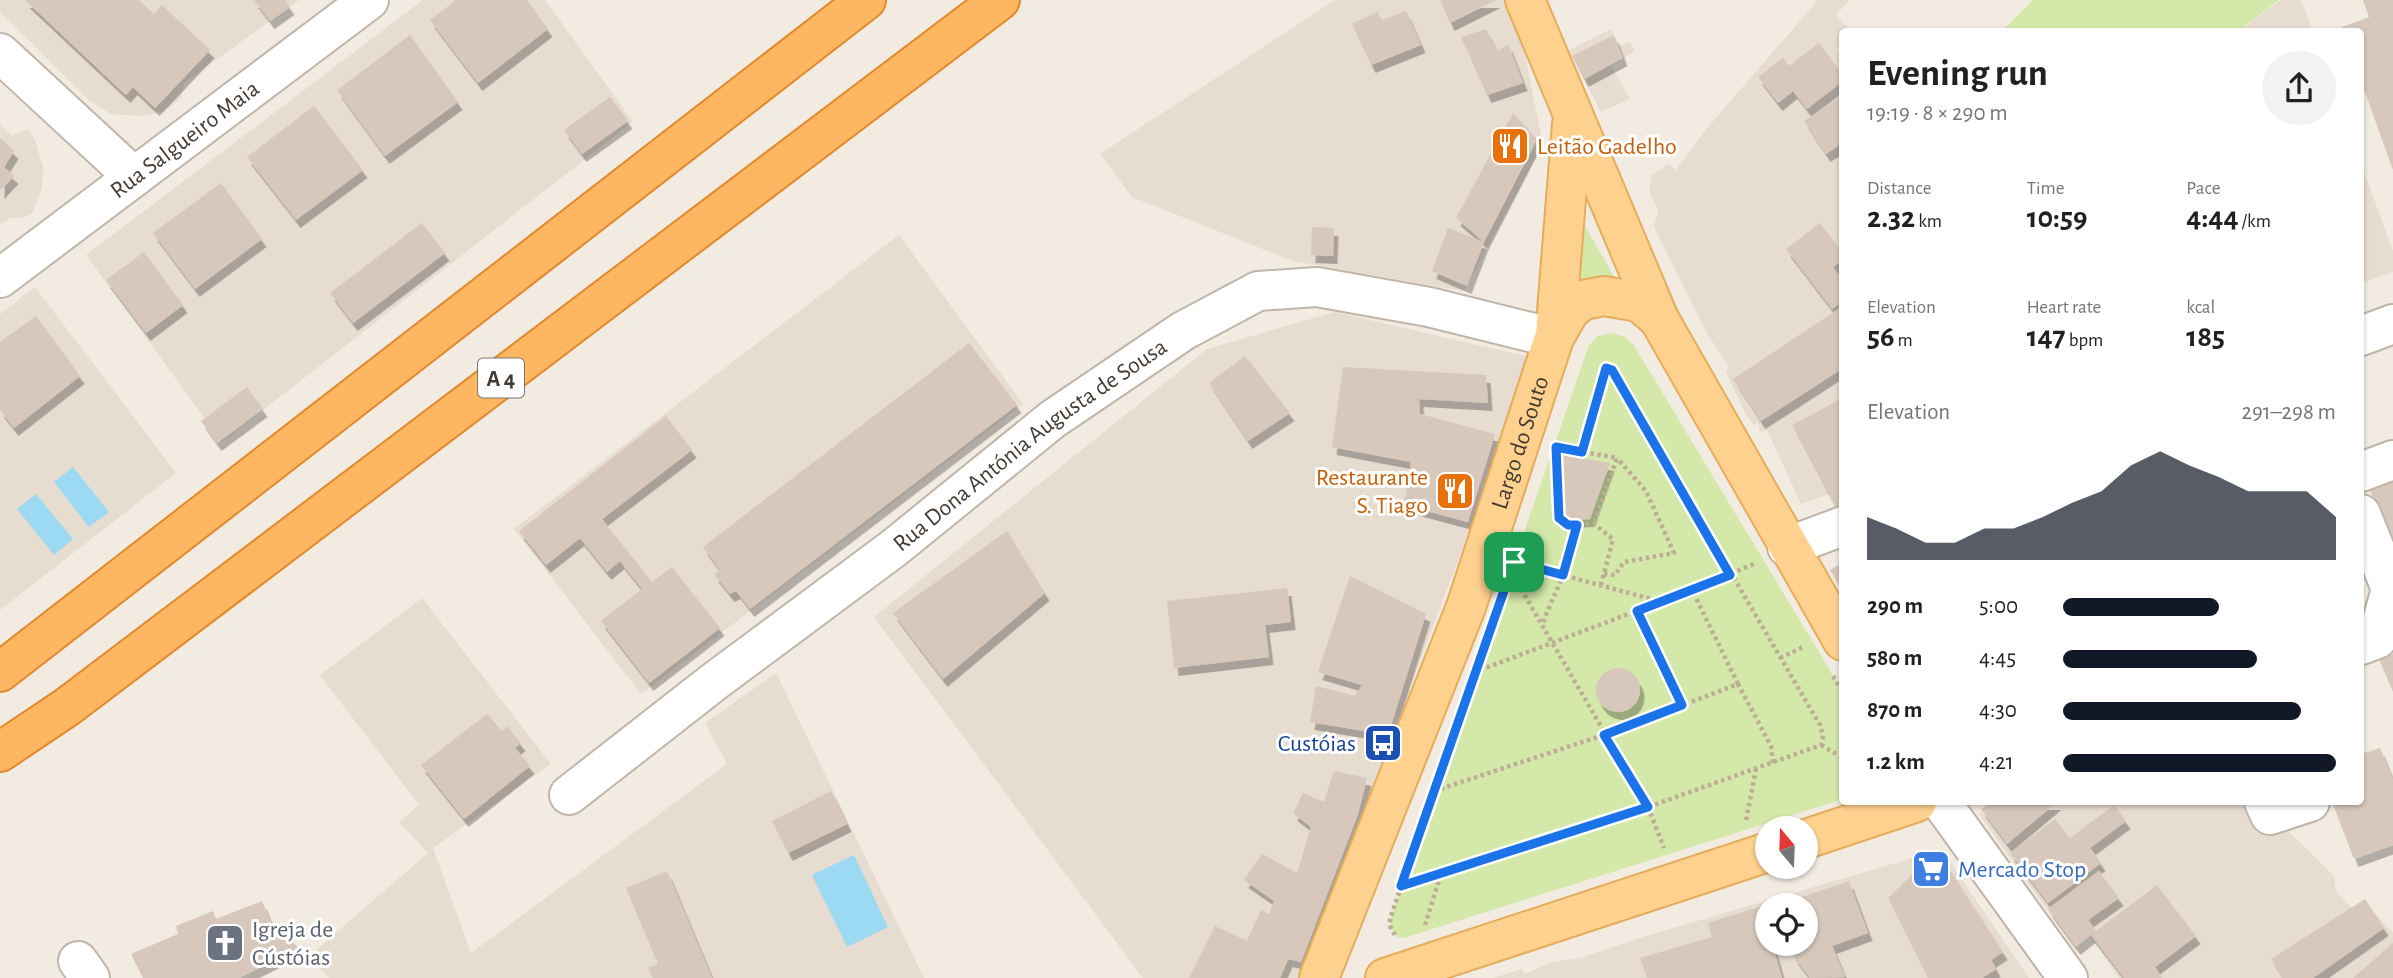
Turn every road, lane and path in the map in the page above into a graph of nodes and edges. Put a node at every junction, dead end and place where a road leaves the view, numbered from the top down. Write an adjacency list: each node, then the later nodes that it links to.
1 (369, 0): 7 (street, Rua Salgueiro Maia)
2 (866, 0): 37 (highway)
3 (1000, 0): 42 (highway, A 4)
4 (1525, 0): 6 (main road)
5 (0, 53): 7 (street)
6 (1572, 119): 9 (main road, Largo do Souto); 10 (main road, Largo do Souto)
7 (134, 177): 8 (street, Rua Salgueiro Maia)
8 (0, 278)
9 (1659, 318): 10 (main road, Largo do Souto); 21 (main road, Largo do Souto)
10 (1554, 338): 48 (street, Rua Dona Antónia Augusta de Sousa); 63 (main road, Largo do Souto)
11 (1558, 434): 14 (path)
12 (1582, 452): 13 (path); 19 (path); 25 (path)
13 (1617, 457): 18 (path); 23 (path)
14 (1549, 460)
15 (2393, 460): 16 (street)
16 (2364, 471)
17 (2364, 521): 34 (street)
18 (1594, 524): 19 (path); 23 (path)
19 (1577, 525): 24 (path)
20 (1839, 528): 21 (street)
21 (1775, 554): 25 (path); 32 (main road, Largo do Souto)
22 (1510, 572): 24 (path); 26 (path); 31 (path)
23 (1604, 574): 27 (path)
24 (1563, 575): 27 (path); 31 (path)
25 (1730, 575): 28 (path); 35 (path)
26 (1506, 585)
27 (1601, 585): 29 (path)
28 (1692, 590): 29 (path); 38 (path)
29 (1662, 602): 30 (path)
30 (1637, 611): 33 (path); 39 (path)
31 (1543, 623): 33 (path)
32 (1828, 642): 35 (path)
33 (1554, 643): 36 (path); 40 (path)
34 (2364, 644)
35 (1780, 658): 41 (path)
36 (1480, 659)
37 (0, 672)
38 (1738, 684): 39 (path); 44 (path)
39 (1682, 705): 40 (path)
40 (1604, 735): 47 (path); 54 (path)
41 (1821, 745): 43 (path); 44 (path)
42 (0, 752)
43 (1839, 756)
44 (1773, 763): 45 (path)
45 (1756, 769): 54 (path); 55 (path)
46 (1438, 779): 47 (path)
47 (1434, 790): 49 (path)
48 (569, 795)
49 (1430, 803)
50 (1908, 805): 57 (main road)
51 (1943, 805): 67 (street)
52 (2265, 805): 53 (street)
53 (2301, 805)
54 (1648, 807): 59 (path); 60 (path)
55 (1756, 816)
56 (1422, 826): 61 (path)
57 (1818, 835)
58 (1755, 841): 66 (main road)
59 (1666, 855)
60 (1442, 873): 61 (path); 62 (path)
61 (1401, 886): 64 (path)
62 (1435, 929)
63 (1337, 938): 65 (main road, Largo do Souto); 66 (main road)
64 (1404, 939)
65 (1319, 978)
66 (1383, 978)
67 (2068, 978)

